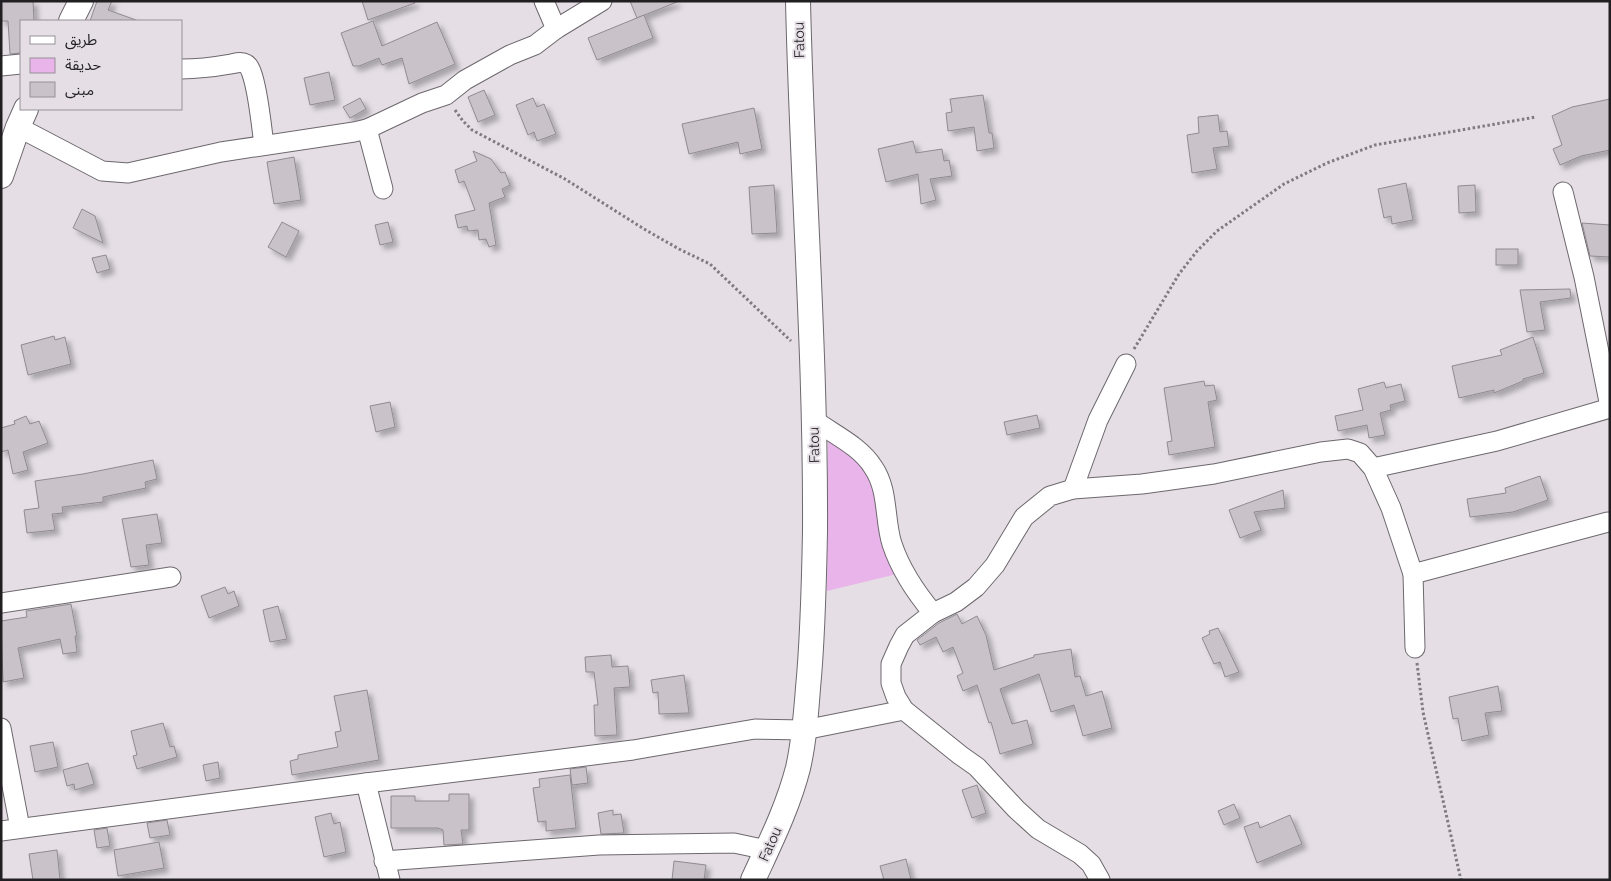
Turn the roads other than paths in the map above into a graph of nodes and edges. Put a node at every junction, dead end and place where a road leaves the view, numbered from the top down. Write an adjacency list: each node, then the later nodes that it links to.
1 (82, 1): 5 (street)
2 (544, 1): 6 (street)
3 (602, 1): 6 (street)
4 (798, 1): 18 (street, Fatou)
5 (72, 20)
6 (556, 29): 11 (street)
7 (20, 64): 8 (street)
8 (1, 66)
9 (182, 69): 12 (street)
10 (22, 118): 12 (street); 13 (street)
11 (366, 129): 12 (street); 14 (street)
12 (264, 145)
13 (1, 176)
14 (382, 189)
15 (1563, 192): 17 (street)
16 (1126, 364): 20 (street)
17 (1610, 407): 19 (street)
18 (814, 420): 25 (street); 29 (street, Fatou)
19 (1373, 468): 20 (street); 22 (street)
20 (1073, 489): 25 (street)
21 (1608, 522): 22 (street)
22 (1413, 574): 26 (street)
23 (172, 577): 24 (street)
24 (1, 603)
25 (933, 613): 27 (street)
26 (1415, 648)
27 (904, 710): 29 (street); 37 (street)
28 (1, 728): 31 (street)
29 (804, 730): 30 (street); 33 (street, Fatou)
30 (366, 782): 31 (street); 34 (street)
31 (20, 828): 32 (street)
32 (1, 831)
33 (767, 850): 34 (street); 36 (street, Fatou)
34 (384, 861): 35 (street)
35 (390, 880)
36 (754, 880)
37 (1100, 880)

